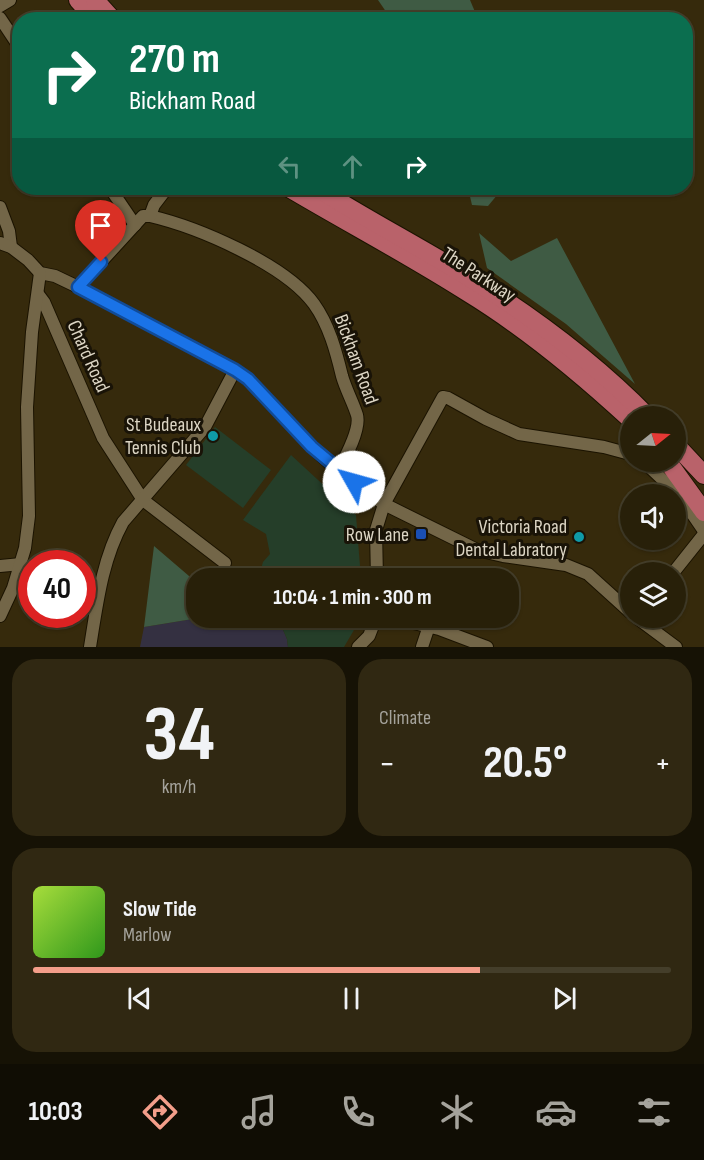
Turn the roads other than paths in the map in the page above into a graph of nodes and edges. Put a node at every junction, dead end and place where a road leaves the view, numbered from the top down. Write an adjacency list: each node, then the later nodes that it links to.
1 (10, 0): 4 (street)
2 (78, 0): 5 (highway)
3 (95, 0): 6 (highway)
4 (0, 6)
5 (89, 12)
6 (106, 12)
7 (0, 18): 8 (street)
8 (12, 36)
9 (115, 195): 15 (street)
10 (162, 195): 14 (street)
11 (301, 195): 22 (highway, The Parkway)
12 (329, 195): 21 (highway, The Parkway)
13 (0, 207): 16 (street)
14 (150, 216): 15 (street); 25 (street, Bickham Road)
15 (135, 225): 18 (street)
16 (5, 245): 17 (street)
17 (40, 273): 18 (street); 19 (street)
18 (78, 287): 20 (street)
19 (38, 294): 31 (street, Chard Road); 35 (street)
20 (235, 370): 25 (street); 31 (street)
21 (636, 406)
22 (620, 409)
23 (620, 451): 32 (street)
24 (686, 456): 29 (highway)
25 (338, 471): 32 (street)
26 (655, 472): 34 (street)
27 (675, 472): 33 (highway)
28 (684, 472): 30 (highway)
29 (704, 475)
30 (704, 494)
31 (143, 500): 37 (street, Chard Road); 48 (street)
32 (384, 504): 40 (street); 42 (street)
33 (704, 512)
34 (704, 532): 36 (street)
35 (24, 550)
36 (681, 562)
37 (225, 563)
38 (18, 564): 39 (street)
39 (0, 566)
40 (377, 568)
41 (18, 573): 43 (street)
42 (620, 603)
43 (0, 616)
44 (372, 628): 49 (street)
45 (428, 628): 50 (street)
46 (435, 628): 51 (street)
47 (650, 628): 52 (street)
48 (90, 647)
49 (358, 647)
50 (422, 647)
51 (487, 647)
52 (676, 647)

